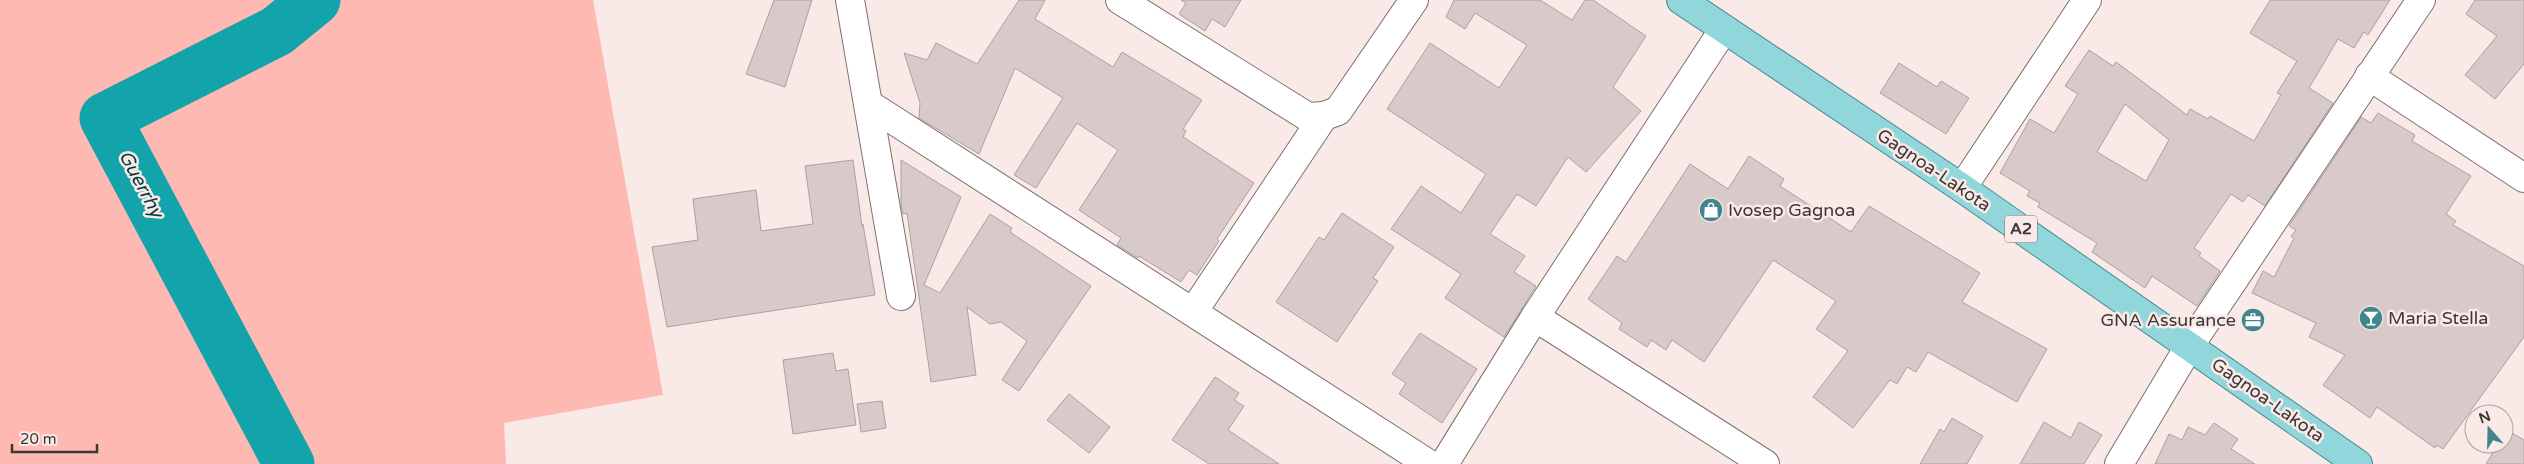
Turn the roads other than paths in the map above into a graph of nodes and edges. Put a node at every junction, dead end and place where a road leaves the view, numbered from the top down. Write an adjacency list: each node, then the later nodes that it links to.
1 (850, 0): 9 (street)
2 (1120, 0): 10 (street)
3 (1414, 0): 10 (street)
4 (2087, 0): 12 (street)
5 (2421, 0): 8 (street)
6 (1694, 4): 7 (main road, Gagnoa-Lakota / A2)
7 (1724, 29): 12 (main road, Gagnoa-Lakota / A2); 15 (street)
8 (2369, 76): 11 (street); 16 (street)
9 (870, 105): 13 (street); 14 (street)
10 (1324, 116): 14 (street)
11 (2524, 178)
12 (1962, 188): 16 (main road, Gagnoa-Lakota / A2)
13 (902, 296)
14 (1193, 312): 17 (street)
15 (1535, 317): 18 (street); 19 (street)
16 (2190, 345): 20 (street); 21 (main road, Gagnoa-Lakota / A2)
17 (1429, 464)
18 (1444, 464)
19 (1765, 464)
20 (2119, 464)
21 (2358, 464)

